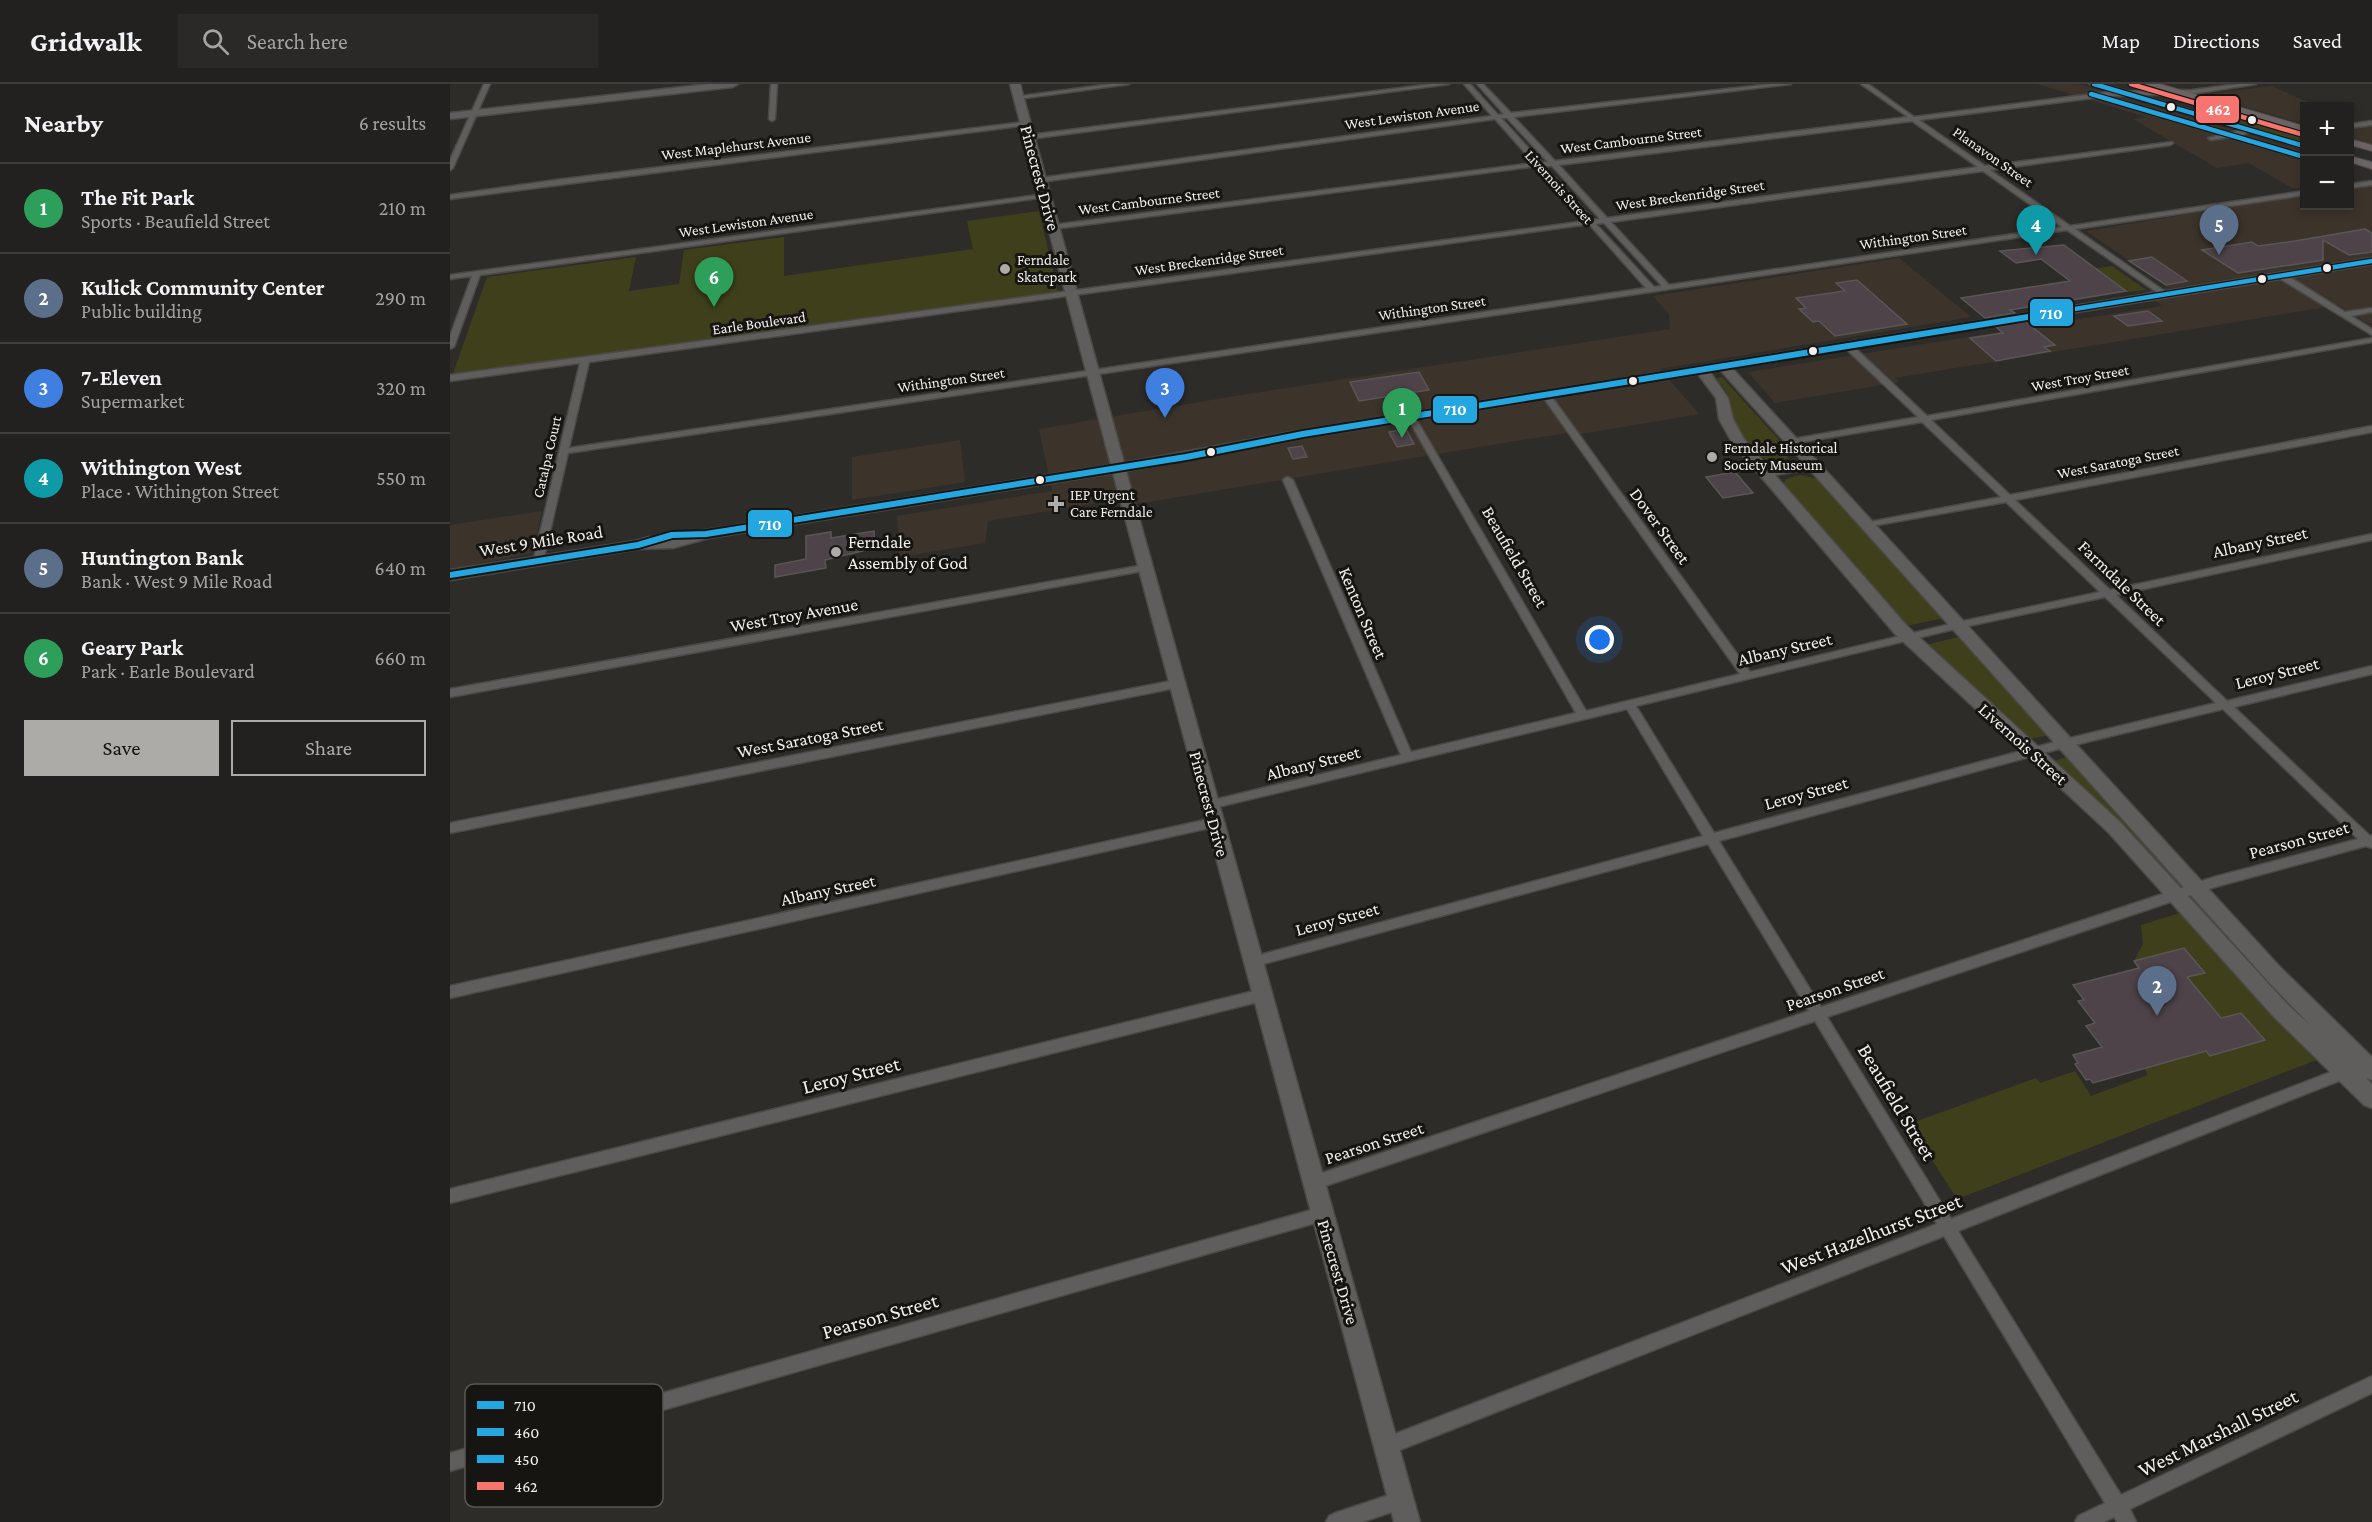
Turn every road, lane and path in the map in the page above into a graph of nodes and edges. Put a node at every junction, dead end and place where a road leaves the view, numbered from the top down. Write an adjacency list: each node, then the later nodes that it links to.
1 (487, 84): 18 (street)
2 (733, 84): 18 (street)
3 (774, 84): 24 (street)
4 (1015, 84): 16 (street, Pinecrest Drive)
5 (1125, 84): 16 (street)
6 (1446, 84): 30 (street)
7 (1467, 84): 22 (street, Livernois Street)
8 (1480, 84): 21 (street, Livernois Street)
9 (1788, 84): 21 (street, West Lewiston Avenue)
10 (1864, 84): 23 (street, Planavon Street)
11 (2094, 84): 15 (main road)
12 (2149, 84): 14 (main road)
13 (2253, 84): 14 (street, West Cambourne Street)
14 (2177, 92): 15 (street, West Cambourne Street); 17 (main road)
15 (2124, 93): 19 (main road); 23 (street, West Cambourne Street)
16 (1018, 97): 26 (street, Pinecrest Drive)
17 (2211, 103): 19 (main road); 28 (main road)
18 (476, 111): 20 (street); 40 (street)
19 (2194, 113): 29 (main road)
20 (450, 114)
21 (1511, 116): 22 (street, West Lewiston Avenue); 37 (street, Livernois Street)
22 (1497, 117): 38 (street, Livernois Street); 42 (street, West Lewiston Avenue)
23 (1913, 118): 37 (street, West Cambourne Street); 41 (street, Planavon Street)
24 (772, 119)
25 (2372, 123): 27 (street)
26 (1025, 124): 30 (street, Pinecrest Drive); 47 (street, West Maplehurst Avenue)
27 (2354, 125)
28 (2300, 128)
29 (2250, 130): 31 (street); 34 (main road)
30 (1029, 137): 42 (street, Pinecrest Drive)
31 (2211, 138)
32 (2170, 143): 41 (street, West Breckenridge Street)
33 (2354, 143): 35 (main road)
34 (2300, 145)
35 (2372, 148)
36 (2354, 161): 39 (main road)
37 (1554, 163): 38 (street, West Cambourne Street); 48 (street, Livernois Street)
38 (1539, 164): 49 (street, Livernois Street); 50 (street, West Cambourne Street)
39 (2372, 166)
40 (450, 168)
41 (1984, 168): 48 (street, West Breckenridge Street); 51 (street, Planavon Street)
42 (1040, 180): 46 (street, Pinecrest Drive)
43 (2372, 183): 44 (street)
44 (2354, 185)
45 (2300, 194): 51 (street, Withington Street)
46 (1045, 196): 50 (street, Pinecrest Drive); 53 (street, West Lewiston Avenue)
47 (450, 197)
48 (1605, 220): 49 (street, West Breckenridge Street); 56 (street, Livernois Street)
49 (1591, 222): 57 (street, Livernois Street); 58 (street, West Breckenridge Street)
50 (1053, 227): 58 (street, Pinecrest Drive)
51 (2069, 228): 56 (street, Withington Street); 59 (street, Planavon Street)
52 (2372, 261): 54 (street, West 9 Mile Road)
53 (477, 273): 55 (street, West Lewiston Avenue); 65 (street)
54 (2282, 276): 59 (street, West 9 Mile Road); 61 (street)
55 (450, 277)
56 (1666, 287): 57 (street, Withington Street)
57 (1651, 290): 69 (street, Withington Street)
58 (1072, 293): 66 (street, Earle Boulevard); 69 (street, Pinecrest Drive)
59 (2164, 295): 64 (street, West 9 Mile Road)
60 (2372, 310): 61 (street)
61 (2343, 315): 62 (street)
62 (2372, 333)
63 (2372, 340): 73 (street, West Troy Street)
64 (1848, 346): 67 (street, West 9 Mile Road); 73 (street, Farmdale Street)
65 (450, 347)
66 (585, 360): 70 (street, Earle Boulevard); 76 (street, Catalpa Court)
67 (1723, 366): 68 (street, West 9 Mile Road); 75 (street, Livernois Street)
68 (1702, 370): 71 (street, West 9 Mile Road); 79 (street, Livernois Street)
69 (1093, 373): 76 (street, Withington Street); 78 (street, Pinecrest Drive)
70 (450, 378)
71 (1546, 395): 72 (street, West 9 Mile Road); 91 (street, Dover Street)
72 (1411, 417): 78 (street, West 9 Mile Road); 96 (street, Beaufield Street)
73 (1924, 419): 75 (street, West Troy Street); 81 (street, Farmdale Street)
74 (2372, 429): 81 (street, West Saratoga Street)
75 (1792, 442): 77 (street, Livernois Street)
76 (564, 451): 84 (street, Catalpa Court)
77 (1813, 464): 79 (street); 82 (street, Livernois Street)
78 (1119, 468): 84 (street, West 9 Mile Road); 85 (street, Pinecrest Drive)
79 (1765, 473): 89 (street, Livernois Street)
80 (1288, 480): 99 (street, Kenton Street)
81 (2009, 498): 82 (street, West Saratoga Street); 87 (street, Farmdale Street)
82 (1869, 525): 88 (street, Livernois Street)
83 (2372, 537): 87 (street, Albany Street)
84 (538, 562): 86 (street, West 9 Mile Road)
85 (1144, 568): 92 (street, Pinecrest Drive); 93 (street, West Troy Avenue)
86 (450, 575)
87 (2108, 593): 88 (street, Albany Street); 95 (street, Farmdale Street)
88 (1959, 625): 89 (street, Albany Street); 97 (street, Livernois Street)
89 (1909, 638): 91 (street, Albany Street); 98 (street, Livernois Street)
90 (2372, 670): 95 (street, Leroy Street)
91 (1747, 676): 94 (street, Albany Street)
92 (1176, 684): 100 (street, Pinecrest Drive); 101 (street, West Saratoga Street)
93 (450, 693)
94 (1630, 705): 96 (street, Albany Street); 102 (street, Beaufield Street)
95 (2226, 705): 97 (street, Leroy Street); 103 (street, Farmdale Street)
96 (1583, 716): 99 (street, Albany Street)
97 (2066, 743): 98 (street, Leroy Street); 104 (street, Livernois Street)
98 (2033, 752): 102 (street, Leroy Street); 105 (street, Livernois Street)
99 (1408, 758): 100 (street, Albany Street)
100 (1212, 814): 106 (street, Pinecrest Drive); 107 (street, Albany Street)
101 (450, 828)
102 (1712, 838): 106 (street, Leroy Street); 109 (street, Beaufield Street)
103 (2371, 842): 104 (street, Pearson Street)
104 (2197, 888): 105 (street, Pearson Street); 110 (street, Livernois Street)
105 (2176, 895): 109 (street, Pearson Street); 111 (street, Livernois Street)
106 (1252, 962): 108 (street, Pinecrest Drive)
107 (450, 992)
108 (1262, 995): 113 (street, Pinecrest Drive); 114 (street, Leroy Street)
109 (1820, 1014): 113 (street, Pearson Street); 116 (street, Beaufield Street)
110 (2370, 1066): 111 (street, West Hazelhurst Street)
111 (2344, 1073): 112 (street, Livernois Street); 116 (street, West Hazelhurst Street)
112 (2372, 1098)
113 (1313, 1184): 115 (street, Pinecrest Drive)
114 (450, 1196)
115 (1322, 1214): 118 (street, Pearson Street); 119 (street, Pinecrest Drive)
116 (1949, 1227): 119 (street, West Hazelhurst Street); 122 (street, Beaufield Street)
117 (2372, 1384): 122 (street, West Marshall Street)
118 (663, 1401)
119 (1386, 1446): 123 (street, Pinecrest Drive)
120 (465, 1458): 121 (street, Pearson Street)
121 (450, 1462)
122 (2117, 1506): 125 (street, West Marshall Street); 126 (street, Beaufield Street)
123 (1404, 1511): 124 (street)
124 (1335, 1522)
125 (2084, 1522)
126 (2127, 1522)

